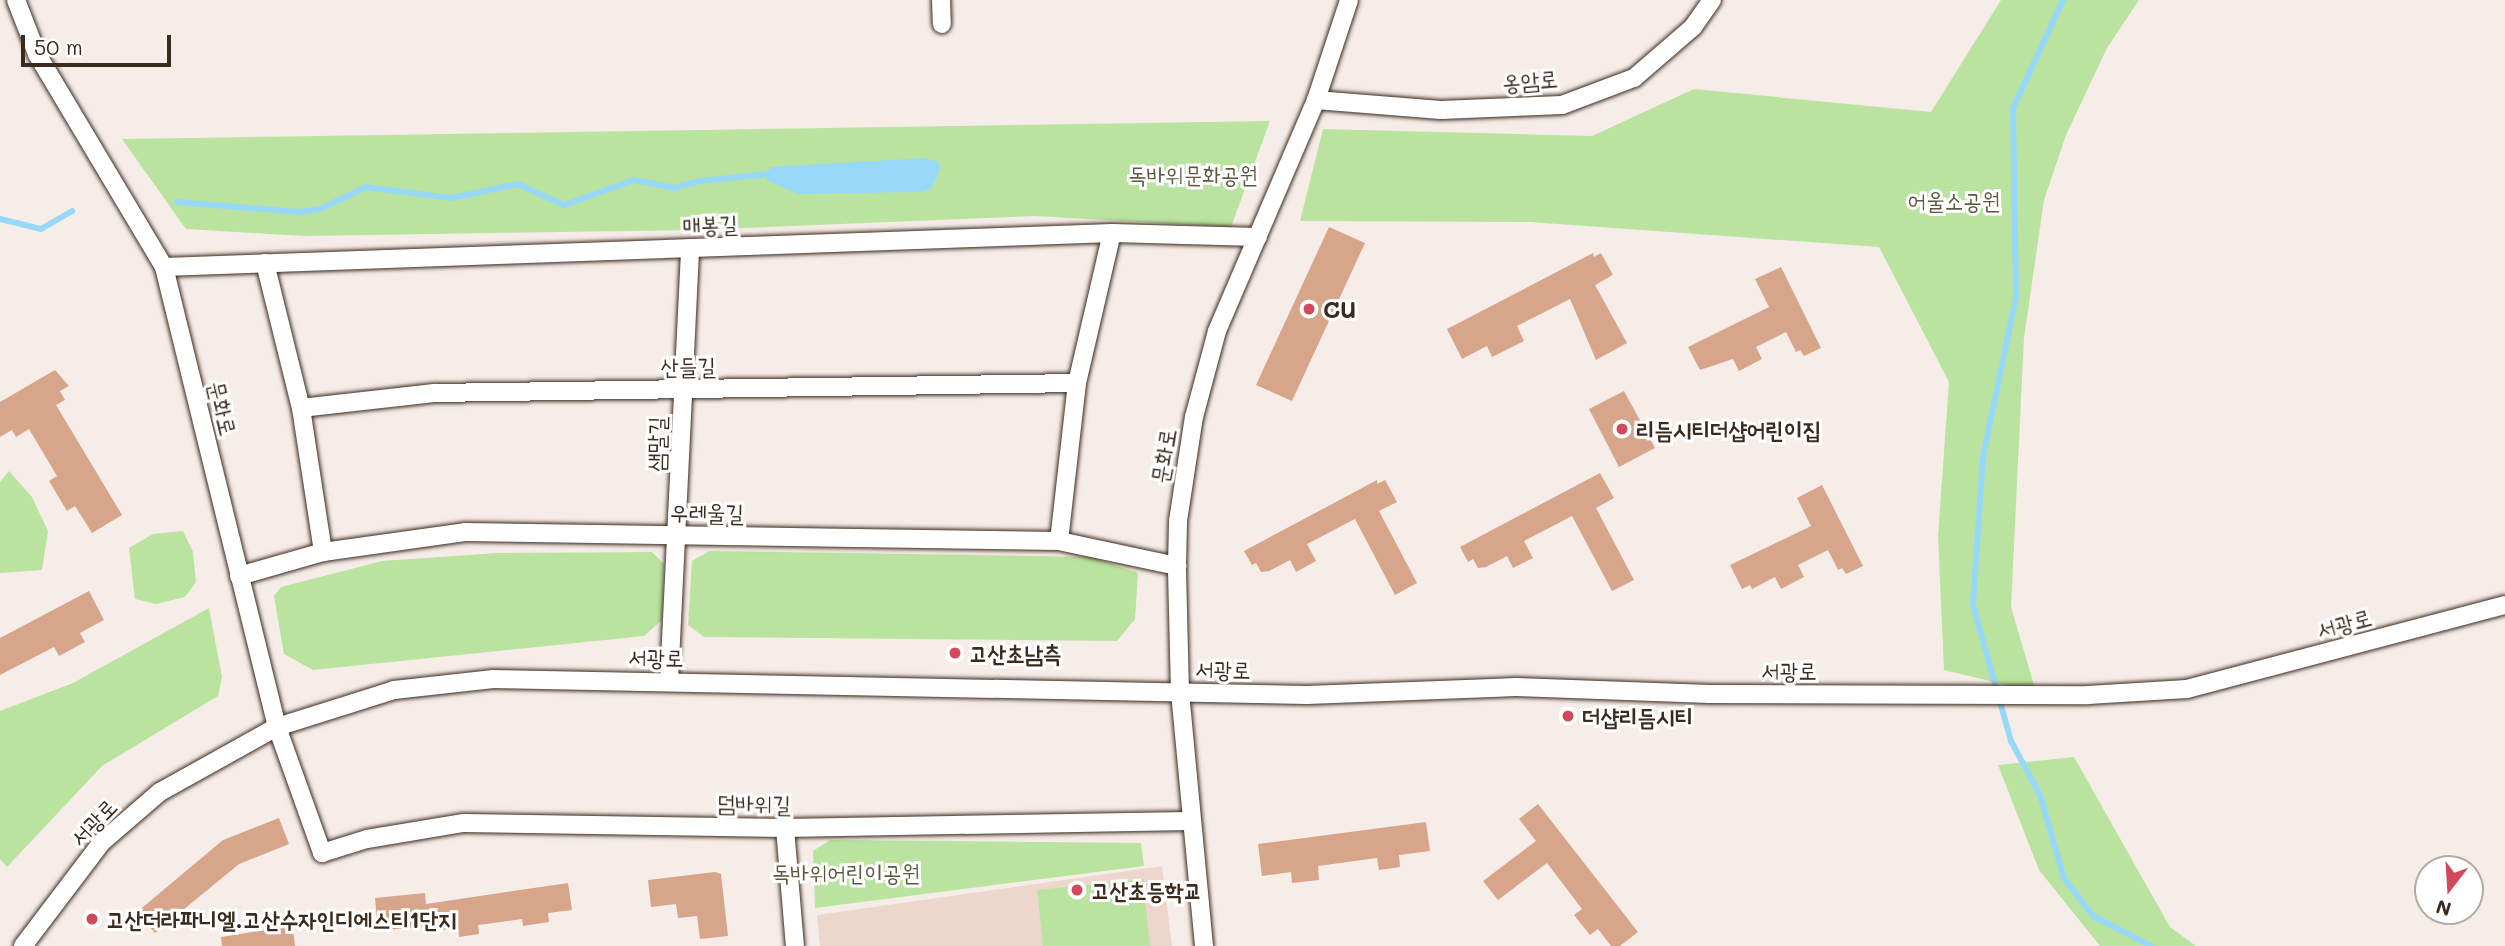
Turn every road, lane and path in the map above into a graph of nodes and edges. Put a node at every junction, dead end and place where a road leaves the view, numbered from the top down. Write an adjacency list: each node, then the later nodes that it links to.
1 (16, 0): 11 (street, 문화로)
2 (941, 0): 5 (street)
3 (1349, 0): 6 (street, 문화로)
4 (1712, 0): 6 (street, 옹암로)
5 (942, 24)
6 (1316, 100): 8 (street, 문화로)
7 (1112, 233): 8 (street, 매봉길); 9 (street, 매봉길); 12 (street)
8 (1258, 237): 18 (street, 문화로)
9 (690, 249): 10 (street, 매봉길); 13 (street, 샘말길)
10 (265, 263): 11 (street, 매봉길); 14 (street)
11 (164, 267): 19 (street, 문화로)
12 (1077, 383): 13 (street, 산들길); 16 (street)
13 (681, 390): 14 (street, 산들길); 15 (street, 샘말길)
14 (301, 408): 17 (street)
15 (678, 536): 16 (street, 우레울길); 17 (street, 우레울길); 21 (street, 샘말길)
16 (1059, 541): 18 (street, 우레울길)
17 (323, 552): 19 (street, 우레울길)
18 (1177, 566): 22 (street, 문화로)
19 (239, 576): 23 (street, 문화로)
20 (2505, 605): 22 (street, 서광로)
21 (669, 681): 22 (street, 서광로); 23 (street, 서광로)
22 (1180, 693): 24 (street, 문화로)
23 (277, 727): 26 (street, 문화로); 27 (street, 서광로)
24 (1189, 821): 25 (street, 덤바위길); 29 (street, 문화로)
25 (785, 828): 26 (street, 덤바위길); 28 (street)
26 (322, 853)
27 (23, 946)
28 (795, 946)
29 (1204, 946)

